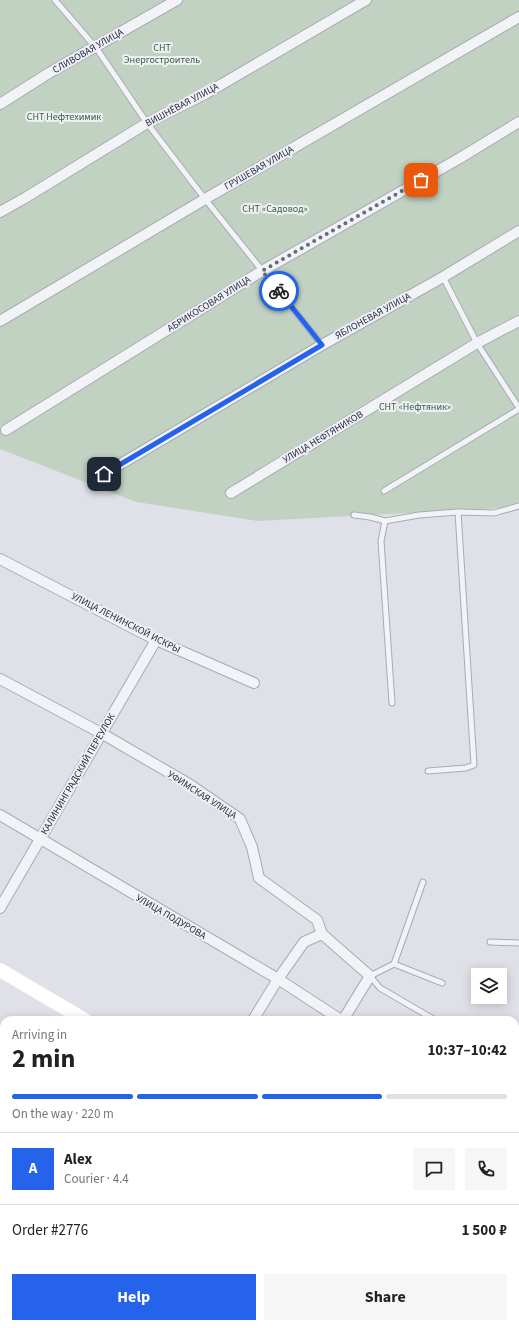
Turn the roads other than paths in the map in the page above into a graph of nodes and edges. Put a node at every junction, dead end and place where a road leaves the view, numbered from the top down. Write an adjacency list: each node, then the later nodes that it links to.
1 (55, 0): 5 (lane)
2 (177, 0): 5 (street, СЛИВОВАЯ УЛИЦА)
3 (366, 0): 8 (street, ВИШНЁВАЯ УЛИЦА)
4 (519, 17): 9 (street, ГРУШЕВАЯ УЛИЦА)
5 (95, 47): 6 (street, СЛИВОВАЯ УЛИЦА); 8 (lane)
6 (0, 104)
7 (519, 122): 12 (street, АБРИКОСОВАЯ УЛИЦА)
8 (147, 123): 9 (lane); 10 (street, ВИШНЁВАЯ УЛИЦА)
9 (205, 199): 12 (lane); 14 (street, ГРУШЕВАЯ УЛИЦА)
10 (0, 212)
11 (519, 231): 13 (street, ЯБЛОНЕВАЯ УЛИЦА)
12 (262, 271): 17 (lane); 19 (street, АБРИКОСОВАЯ УЛИЦА)
13 (443, 277): 16 (lane); 17 (street, ЯБЛОНЕВАЯ УЛИЦА)
14 (0, 321)
15 (519, 321): 16 (street, УЛИЦА НЕФТЯНИКОВ)
16 (477, 343): 18 (lane); 22 (street, УЛИЦА НЕФТЯНИКОВ)
17 (322, 345): 20 (street, ЯБЛОНЕВАЯ УЛИЦА)
18 (519, 409): 21 (lane)
19 (6, 430)
20 (104, 474)
21 (384, 491)
22 (231, 493)
23 (519, 506): 24 (lane)
24 (458, 512): 26 (lane); 33 (lane)
25 (354, 515): 26 (lane)
26 (385, 521): 31 (lane)
27 (0, 558): 28 (street, УЛИЦА ЛЕНИНСКОЙ ИСКРЫ)
28 (156, 640): 30 (street, УЛИЦА ЛЕНИНСКОЙ ИСКРЫ); 32 (street, КАЛИНИНГРАДСКИЙ ПЕРЕУЛОК)
29 (0, 679): 32 (street, УФИМСКАЯ УЛИЦА)
30 (254, 683)
31 (392, 703)
32 (101, 733): 35 (street, КАЛИНИНГРАДСКИЙ ПЕРЕУЛОК); 38 (street, УФИМСКАЯ УЛИЦА)
33 (428, 771)
34 (0, 815): 35 (street, УЛИЦА ПОДУРОВА)
35 (40, 839): 37 (street, КАЛИНИНГРАДСКИЙ ПЕРЕУЛОК); 44 (street, УЛИЦА ПОДУРОВА)
36 (423, 882): 41 (lane)
37 (0, 908)
38 (322, 934): 43 (street, УФИМСКАЯ УЛИЦА); 44 (street)
39 (490, 942): 40 (lane)
40 (519, 943)
41 (394, 964): 43 (lane); 45 (lane)
42 (0, 970): 46 (street)
43 (370, 976): 49 (street); 50 (lane)
44 (278, 979): 47 (street); 48 (street, УЛИЦА ПОДУРОВА)
45 (442, 983)
46 (78, 1016)
47 (255, 1016)
48 (336, 1016)
49 (345, 1016)
50 (426, 1016)

